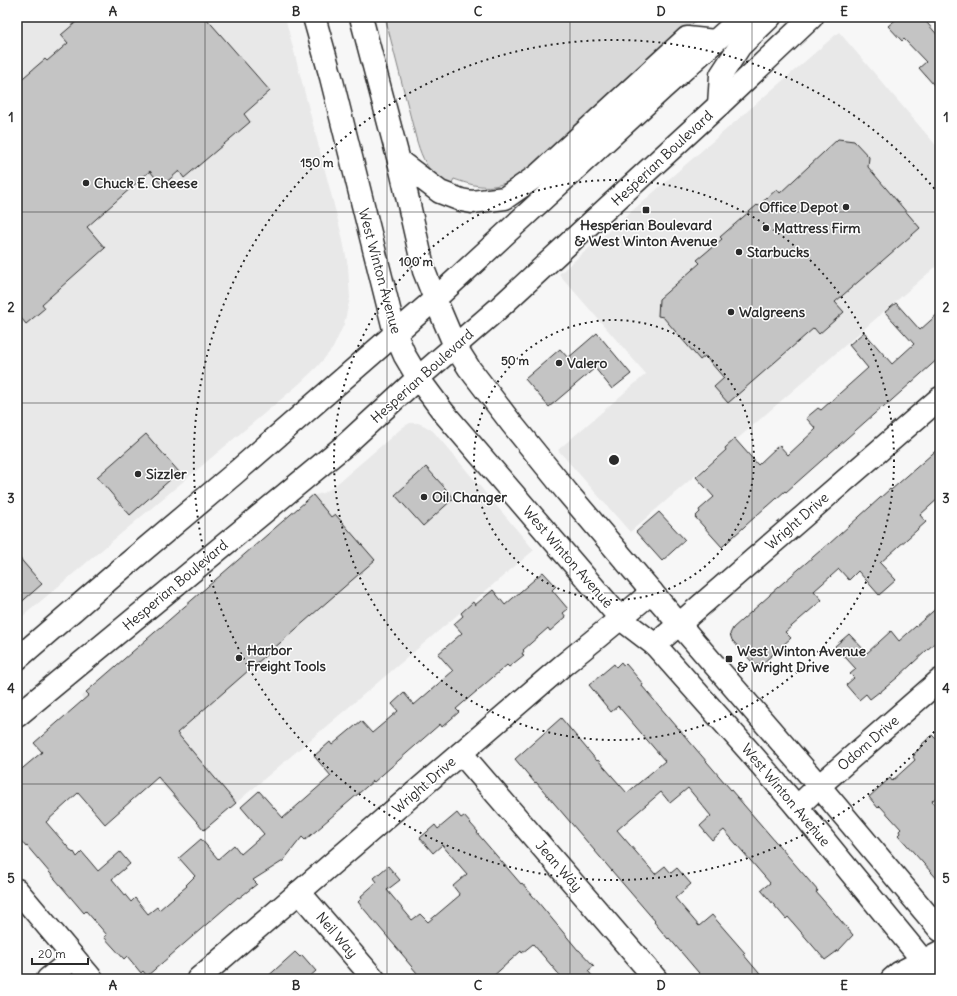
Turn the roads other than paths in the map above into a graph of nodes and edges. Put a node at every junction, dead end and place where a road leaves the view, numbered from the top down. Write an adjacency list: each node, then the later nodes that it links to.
1 (314, 17): 10 (main road, West Winton Avenue)
2 (361, 17): 8 (main road)
3 (742, 17): 6 (main road)
4 (770, 17): 7 (main road)
5 (812, 17): 7 (main road, Hesperian Boulevard)
6 (715, 42): 8 (main road); 9 (main road)
7 (719, 105): 11 (main road, Hesperian Boulevard)
8 (399, 161): 9 (main road)
9 (435, 299): 10 (main road); 11 (main road)
10 (395, 333): 12 (main road, West Winton Avenue); 18 (main road)
11 (455, 346): 12 (main road, Hesperian Boulevard); 14 (main road)
12 (418, 378): 15 (main road, West Winton Avenue); 20 (main road, Hesperian Boulevard)
13 (940, 398): 16 (main road, Wright Drive)
14 (652, 592): 15 (main road, Wright Drive); 16 (main road)
15 (621, 619): 17 (main road, West Winton Avenue); 21 (main road, Wright Drive)
16 (679, 624): 17 (main road, Wright Drive); 22 (main road)
17 (654, 645): 23 (main road, West Winton Avenue)
18 (17, 659)
19 (940, 680): 22 (main road, Odom Drive)
20 (17, 716)
21 (461, 753): 25 (main road, Wright Drive); 33 (main road, Jean Way)
22 (819, 786): 23 (main road, Odom Drive); 26 (main road)
23 (797, 806): 27 (main road, West Winton Avenue)
24 (17, 890): 28 (main road)
25 (299, 892): 31 (main road, Wright Drive); 32 (main road, Neil Way)
26 (940, 930)
27 (932, 957): 34 (main road); 35 (main road, West Winton Avenue)
28 (74, 958): 29 (main road); 30 (main road)
29 (48, 979)
30 (92, 979)
31 (198, 979)
32 (374, 979)
33 (656, 979)
34 (892, 979)
35 (938, 979)

